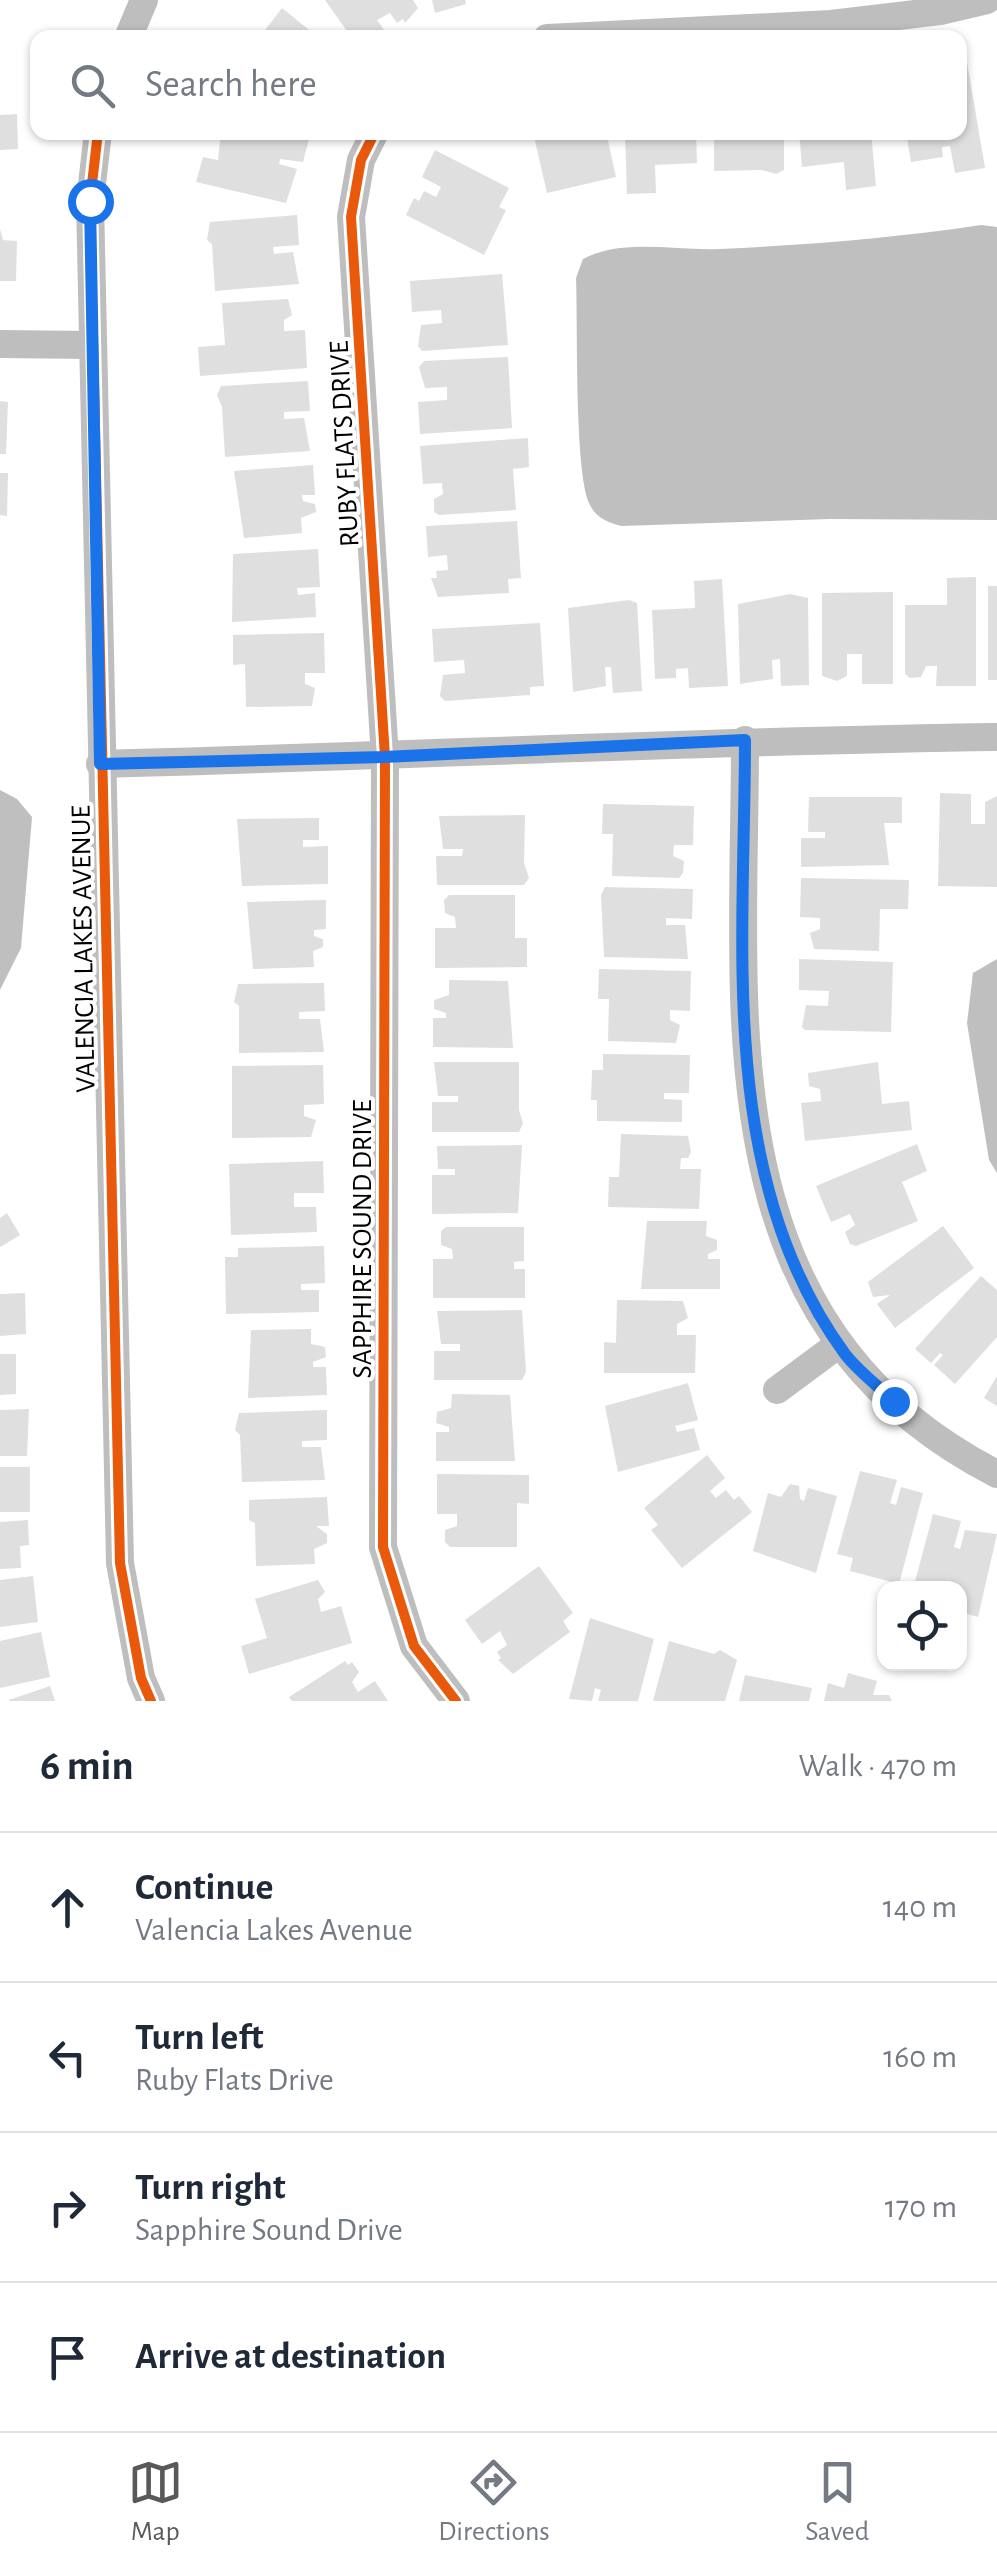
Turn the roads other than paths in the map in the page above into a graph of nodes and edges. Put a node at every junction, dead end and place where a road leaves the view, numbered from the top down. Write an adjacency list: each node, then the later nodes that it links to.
1 (144, 0): 3 (street)
2 (988, 0): 4 (street)
3 (131, 30)
4 (710, 30)
5 (97, 140): 8 (street, VALENCIA LAKES AVENUE)
6 (372, 140): 11 (street, RUBY FLATS DRIVE)
7 (0, 344): 8 (street)
8 (92, 345): 12 (street, VALENCIA LAKES AVENUE)
9 (997, 737): 10 (street)
10 (745, 740): 11 (street); 13 (street)
11 (384, 757): 12 (street); 17 (street, SAPPHIRE SOUND DRIVE)
12 (100, 764): 16 (street, VALENCIA LAKES AVENUE)
13 (839, 1344): 14 (street); 15 (street)
14 (778, 1390)
15 (997, 1474)
16 (152, 1701)
17 (456, 1701)

